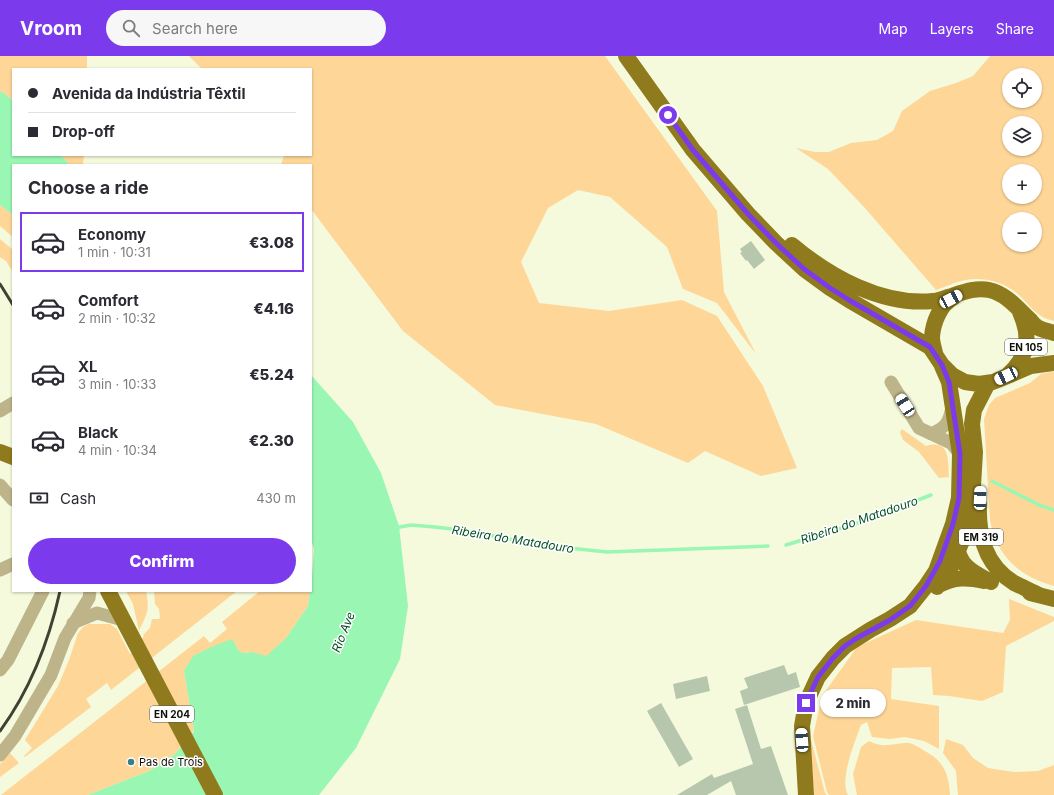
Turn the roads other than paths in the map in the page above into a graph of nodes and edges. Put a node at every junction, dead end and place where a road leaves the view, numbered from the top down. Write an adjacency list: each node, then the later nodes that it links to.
1 (626, 56): 2 (main road, EN 105)
2 (726, 188): 3 (main road, EN 105); 6 (main road, EN 105)
3 (964, 292): 4 (main road, EN 105); 6 (main road, EN 105)
4 (1020, 312): 5 (main road, EN 105); 8 (main road, EN 105)
5 (1054, 333)
6 (939, 359): 10 (main road, EN 105); 11 (main road)
7 (1054, 363): 8 (main road, EN 105)
8 (1006, 376): 10 (main road, EN 105)
9 (891, 382): 14 (street)
10 (988, 383): 15 (main road)
11 (952, 403): 14 (street); 15 (main road)
12 (12, 404): 13 (street)
13 (0, 411)
14 (931, 434): 15 (street)
15 (968, 453): 18 (main road); 26 (main road, EM 319); 27 (main road)
16 (0, 487): 17 (street)
17 (12, 499)
18 (957, 553): 21 (main road); 22 (main road)
19 (12, 564): 20 (street)
20 (0, 570)
21 (991, 582): 22 (main road, EM 319); 26 (main road, EM 319)
22 (939, 585): 27 (main road)
23 (42, 592): 30 (street)
24 (90, 592): 28 (street)
25 (109, 592): 29 (main road, EN 204)
26 (1047, 597)
27 (910, 606): 33 (main road)
28 (73, 623): 29 (street); 31 (street)
29 (127, 626): 32 (main road, EN 204)
30 (0, 670)
31 (0, 755)
32 (215, 795)
33 (806, 795)

